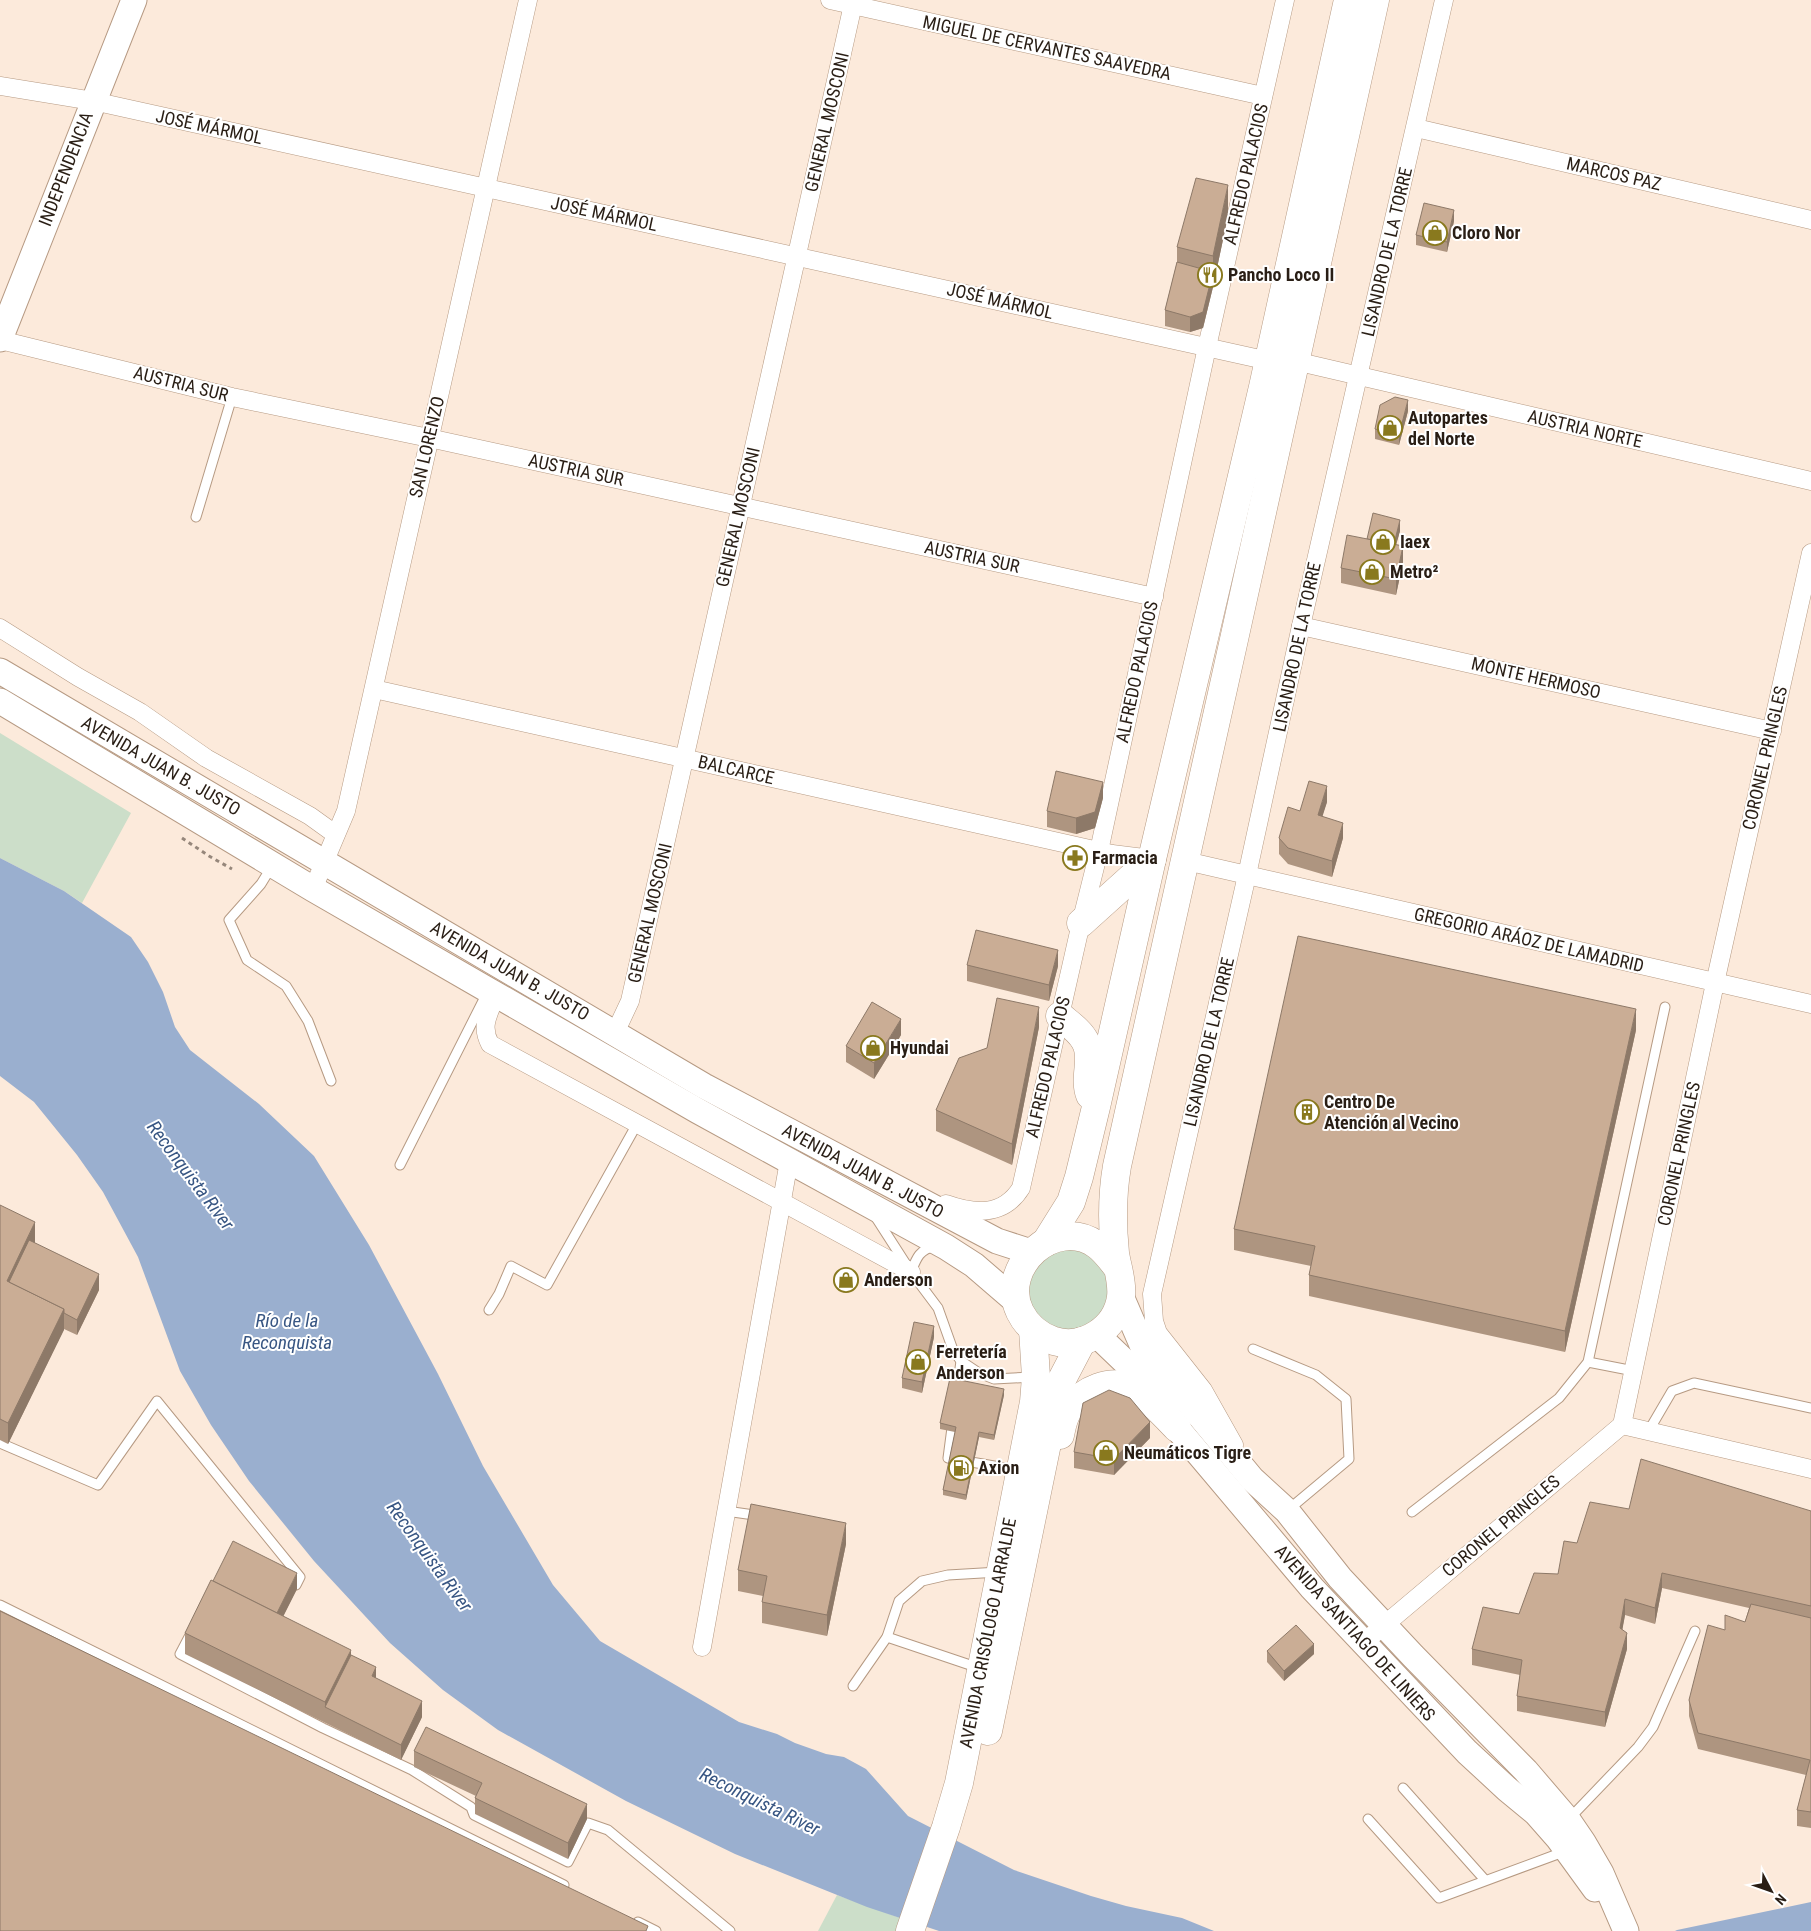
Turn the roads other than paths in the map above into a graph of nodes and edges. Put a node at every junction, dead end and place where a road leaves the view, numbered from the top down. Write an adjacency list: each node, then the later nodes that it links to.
1 (134, 0): 11 (main road, INDEPENDENCIA)
2 (528, 0): 13 (street, SAN LORENZO)
3 (830, 0): 8 (street, MIGUEL DE CERVANTES SAAVEDRA)
4 (1285, 0): 10 (street, ALFREDO PALACIOS)
5 (1348, 0): 18 (main road)
6 (1375, 0): 18 (main road)
7 (1444, 0): 12 (street, LISANDRO DE LA TORRE)
8 (854, 2): 10 (street, MIGUEL DE CERVANTES SAAVEDRA); 15 (street, GENERAL MOSCONI)
9 (0, 86): 11 (street, JOSÉ MÁRMOL)
10 (1263, 96): 17 (street, ALFREDO PALACIOS)
11 (93, 101): 13 (street, JOSÉ MÁRMOL); 16 (main road, INDEPENDENCIA)
12 (1416, 128): 14 (street, MARCOS PAZ); 19 (street, LISANDRO DE LA TORRE)
13 (486, 188): 15 (street, JOSÉ MÁRMOL); 21 (street, SAN LORENZO)
14 (1811, 220)
15 (797, 256): 17 (street, JOSÉ MÁRMOL); 23 (street, GENERAL MOSCONI)
16 (0, 340): 20 (street, AUSTRIA SUR)
17 (1207, 347): 18 (street, JOSÉ MÁRMOL); 26 (street, ALFREDO PALACIOS)
18 (1282, 361): 19 (street, AUSTRIA NORTE); 36 (main road); 37 (main road)
19 (1358, 377): 22 (street, AUSTRIA NORTE); 27 (street, LISANDRO DE LA TORRE)
20 (232, 397): 21 (street, AUSTRIA SUR); 24 (lane)
21 (429, 438): 23 (street, AUSTRIA SUR); 30 (street, SAN LORENZO)
22 (1811, 481)
23 (740, 506): 26 (street, AUSTRIA SUR); 33 (street, GENERAL MOSCONI)
24 (196, 517)
25 (1811, 553): 32 (street, CORONEL PRINGLES)
26 (1154, 597): 35 (street, ALFREDO PALACIOS)
27 (1301, 626): 32 (street, MONTE HERMOSO); 40 (street, LISANDRO DE LA TORRE)
28 (0, 628): 34 (street)
29 (0, 671): 38 (main road, AVENIDA JUAN B. JUSTO)
30 (374, 689): 33 (street, BALCARCE); 34 (street, SAN LORENZO)
31 (0, 701): 39 (main road, AVENIDA JUAN B. JUSTO)
32 (1772, 731): 43 (street, CORONEL PRINGLES)
33 (685, 758): 35 (street, BALCARCE); 48 (street, GENERAL MOSCONI)
34 (335, 834): 38 (street, SAN LORENZO)
35 (1099, 851): 36 (street, BALCARCE); 42 (street, ALFREDO PALACIOS)
36 (1152, 859): 42 (main road); 50 (main road)
37 (1186, 861): 40 (street, GREGORIO ARÁOZ DE LAMADRID); 59 (main road)
38 (325, 862): 41 (street, SAN LORENZO); 48 (main road, AVENIDA JUAN B. JUSTO)
39 (272, 865): 41 (main road, AVENIDA JUAN B. JUSTO); 49 (lane)
40 (1248, 875): 43 (street, GREGORIO ARÁOZ DE LAMADRID); 61 (street, LISANDRO DE LA TORRE)
41 (313, 889): 44 (main road, AVENIDA JUAN B. JUSTO)
42 (1081, 923): 47 (street, ALFREDO PALACIOS)
43 (1715, 982): 45 (street, GREGORIO ARÁOZ DE LAMADRID); 70 (street, CORONEL PRINGLES)
44 (492, 993): 51 (street); 52 (main road, AVENIDA JUAN B. JUSTO); 53 (lane)
45 (1811, 1004)
46 (1665, 1007): 69 (lane)
47 (1060, 1016): 50 (main road); 54 (street, ALFREDO PALACIOS)
48 (615, 1032): 54 (main road, AVENIDA JUAN B. JUSTO)
49 (331, 1081)
50 (1096, 1107): 58 (main road)
51 (637, 1124): 55 (street); 64 (lane)
52 (789, 1161): 55 (street); 56 (main road, AVENIDA JUAN B. JUSTO)
53 (400, 1165)
54 (876, 1179): 58 (main road, AVENIDA JUAN B. JUSTO)
55 (781, 1201): 60 (street); 82 (street)
56 (866, 1203): 57 (main road, AVENIDA JUAN B. JUSTO); 60 (lane)
57 (946, 1247): 60 (lane); 63 (main road, AVENIDA JUAN B. JUSTO)
58 (1038, 1247): 59 (main road); 63 (main road)
59 (1117, 1267): 62 (main road)
60 (911, 1272): 68 (lane)
61 (1152, 1294): 81 (street, AVENIDA SANTIAGO DE LINIERS)
62 (1121, 1296): 66 (main road); 81 (main road, AVENIDA SANTIAGO DE LINIERS)
63 (1016, 1302): 65 (main road)
64 (488, 1310)
65 (1033, 1329): 66 (main road); 71 (main road, AVENIDA CRISÓLOGO LARRALDE)
66 (1089, 1338): 76 (main road, AVENIDA SANTIAGO DE LINIERS); 80 (main road, AVENIDA CRISÓLOGO LARRALDE)
67 (1253, 1349): 83 (lane)
68 (962, 1360): 71 (lane); 72 (lane)
69 (1588, 1362): 70 (lane); 84 (lane)
70 (1634, 1371): 75 (street, CORONEL PRINGLES)
71 (1036, 1377): 80 (main road, AVENIDA CRISÓLOGO LARRALDE)
72 (956, 1400)
73 (1811, 1408): 77 (lane)
74 (954, 1409): 80 (lane)
75 (1622, 1425): 77 (street); 89 (street, CORONEL PRINGLES)
76 (1177, 1428): 80 (main road); 93 (main road, AVENIDA SANTIAGO DE LINIERS)
77 (1648, 1432): 79 (street)
78 (0, 1443): 87 (lane)
79 (1811, 1469)
80 (1032, 1470): 86 (main road, AVENIDA CRISÓLOGO LARRALDE); 97 (main road, AVENIDA CRISÓLOGO LARRALDE)
81 (1252, 1479): 83 (main road, AVENIDA SANTIAGO DE LINIERS)
82 (726, 1511): 85 (lane); 94 (street)
83 (1287, 1511): 89 (main road, AVENIDA SANTIAGO DE LINIERS)
84 (1412, 1512)
85 (773, 1518)
86 (1000, 1571): 92 (lane); 95 (main road, AVENIDA CRISÓLOGO LARRALDE)
87 (280, 1577)
88 (0, 1605): 103 (lane)
89 (1384, 1624): 93 (street, CORONEL PRINGLES); 100 (main road, AVENIDA SANTIAGO DE LINIERS)
90 (193, 1630): 107 (lane)
91 (1695, 1631): 100 (lane)
92 (887, 1637): 95 (lane); 96 (lane)
93 (1364, 1642): 101 (main road, AVENIDA SANTIAGO DE LINIERS)
94 (702, 1647)
95 (981, 1668): 97 (main road, AVENIDA CRISÓLOGO LARRALDE)
96 (853, 1686)
97 (983, 1707): 108 (main road, AVENIDA CRISÓLOGO LARRALDE); 109 (main road, AVENIDA CRISÓLOGO LARRALDE)
98 (1403, 1788): 102 (lane)
99 (1368, 1819): 102 (lane)
100 (1568, 1820): 105 (main road, AVENIDA SANTIAGO DE LINIERS)
101 (1567, 1851): 102 (lane); 105 (main road, AVENIDA SANTIAGO DE LINIERS)
102 (1485, 1880)
103 (576, 1891)
104 (629, 1918): 106 (lane)
105 (1623, 1927)
106 (656, 1931)
107 (730, 1931)
108 (910, 1931)
109 (929, 1931)

